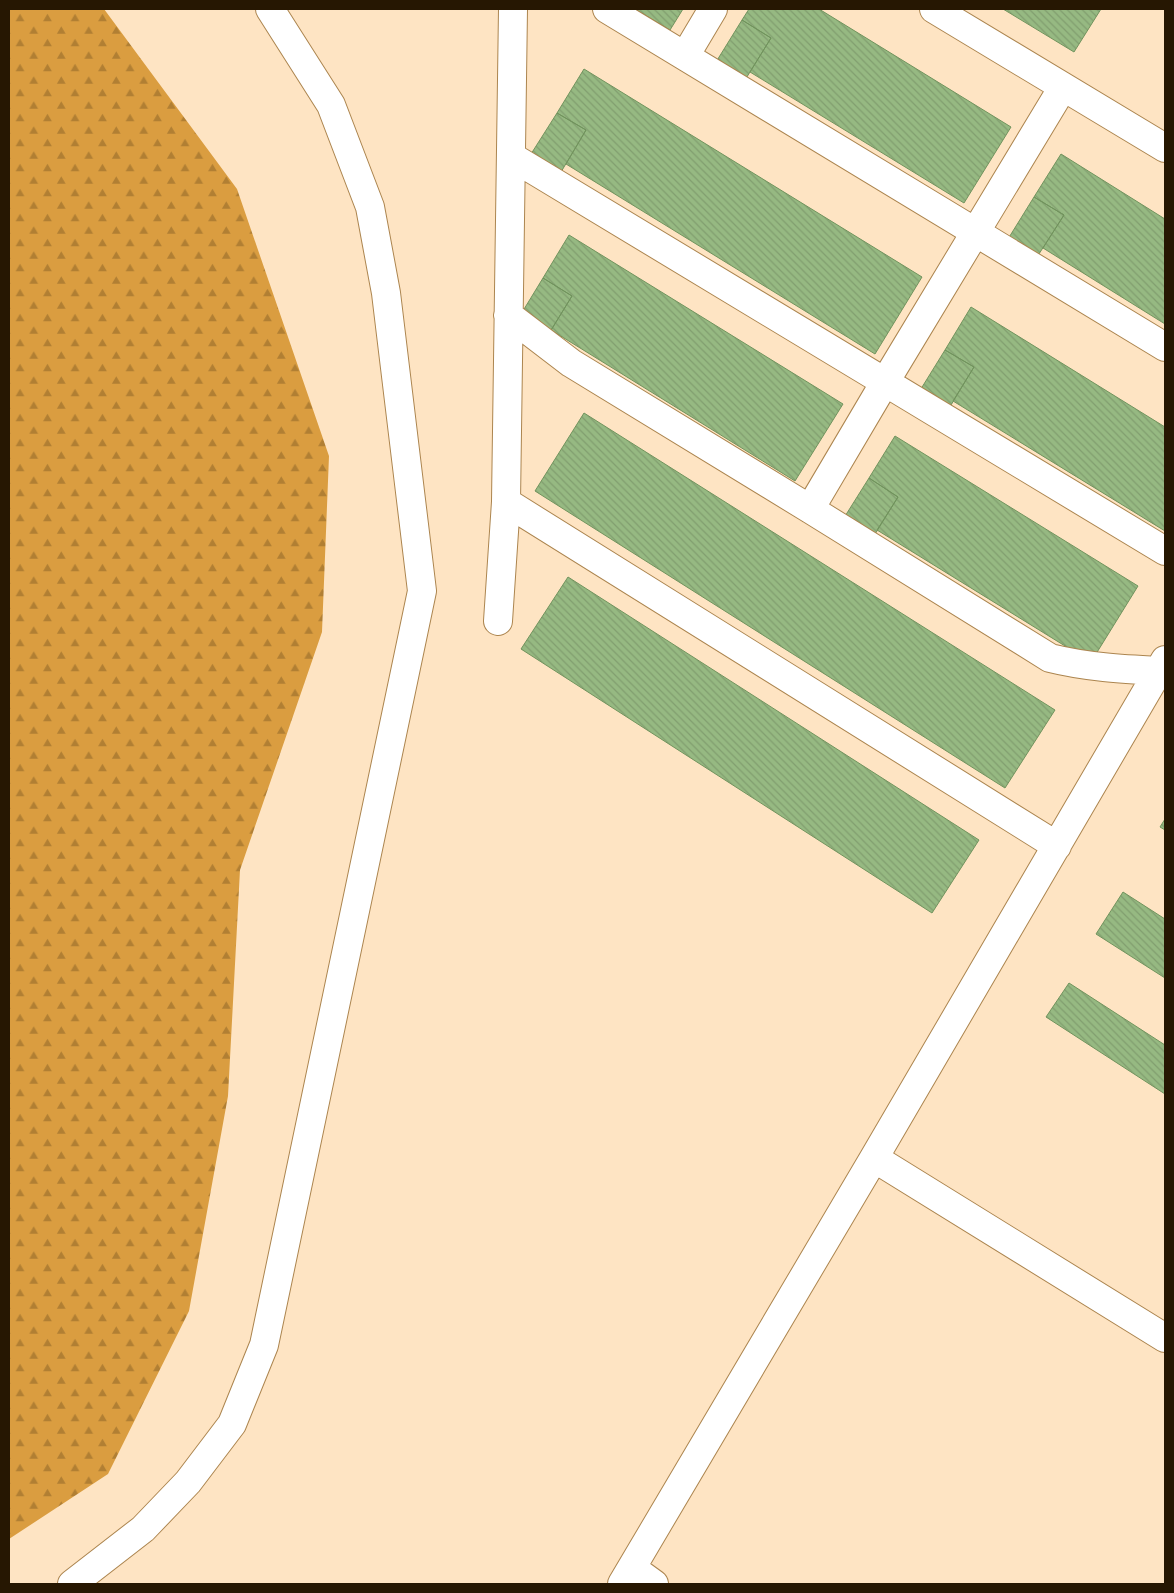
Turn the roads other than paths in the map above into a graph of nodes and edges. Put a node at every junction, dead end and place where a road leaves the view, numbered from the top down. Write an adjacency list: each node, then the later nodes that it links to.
1 (270, 9): 23 (street)
2 (514, 9): 9 (street)
3 (607, 9): 6 (street)
4 (713, 9): 6 (street)
5 (934, 9): 7 (street)
6 (685, 56): 10 (street)
7 (1064, 87): 8 (street); 10 (street)
8 (1165, 148)
9 (512, 157): 11 (street); 13 (street)
10 (975, 232): 12 (street); 13 (street)
11 (508, 316): 14 (street); 15 (street)
12 (1165, 347)
13 (885, 382): 15 (street); 16 (street)
14 (506, 502): 17 (street); 19 (street)
15 (810, 508): 18 (street)
16 (1165, 551)
17 (498, 621)
18 (1162, 666): 19 (street)
19 (1057, 846): 20 (street)
20 (874, 1158): 21 (street); 22 (street)
21 (1165, 1338)
22 (627, 1576): 24 (street)
23 (72, 1584)
24 (654, 1584)

